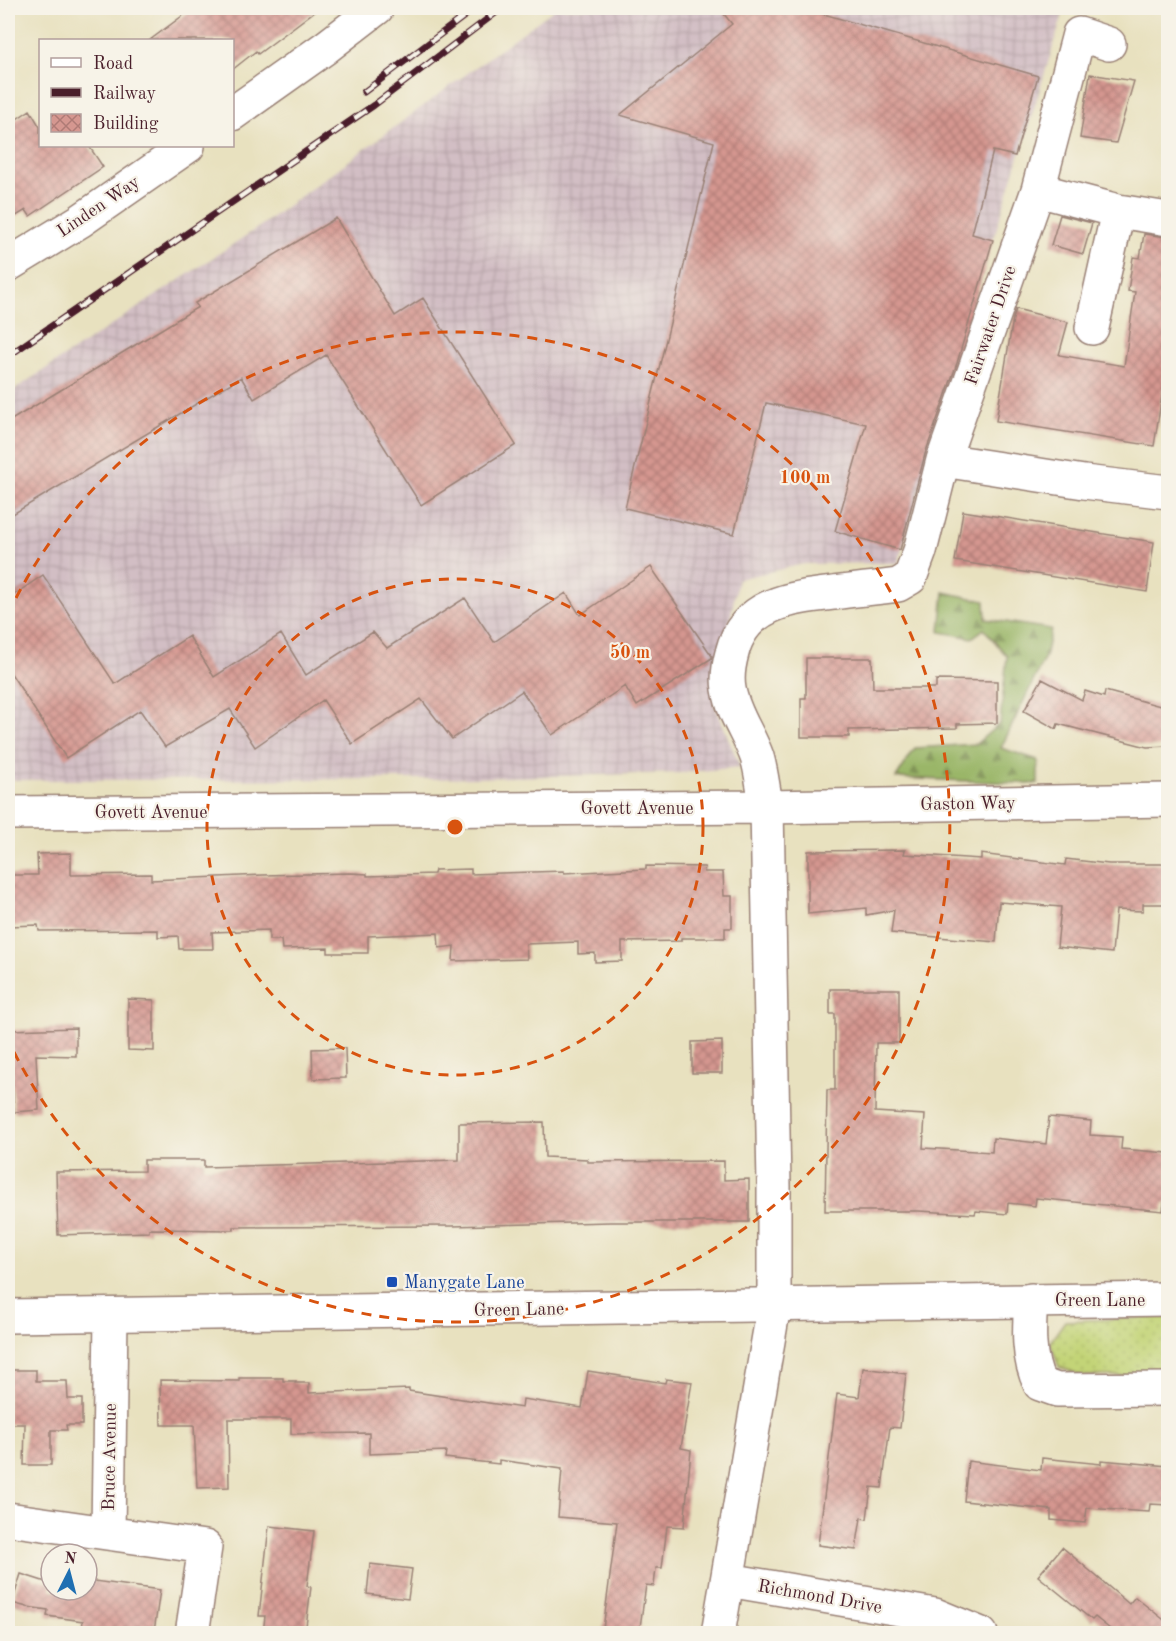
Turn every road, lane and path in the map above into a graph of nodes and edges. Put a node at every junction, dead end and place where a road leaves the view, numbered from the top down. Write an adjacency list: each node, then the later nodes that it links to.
1 (377, 8): 3 (street)
2 (1109, 44): 5 (street, Fairwater Drive)
3 (234, 113)
4 (187, 147): 8 (street, Linden Way)
5 (1038, 190): 6 (street); 10 (street, Fairwater Drive)
6 (1118, 211): 7 (street); 9 (street)
7 (1168, 219)
8 (8, 265)
9 (1092, 328)
10 (943, 460): 11 (street); 13 (street, Fairwater Drive)
11 (1168, 492)
12 (1168, 800): 13 (street, Gaston Way)
13 (767, 807): 14 (street, Govett Avenue); 17 (street)
14 (8, 813)
15 (1168, 1299): 16 (street, Green Lane)
16 (1031, 1300): 17 (street, Green Lane); 20 (street, Green Lane)
17 (774, 1306): 18 (street, Green Lane); 23 (street)
18 (111, 1315): 19 (street, Green Lane); 22 (street, Bruce Avenue)
19 (8, 1316)
20 (1168, 1389)
21 (8, 1519): 22 (street, Bruce Avenue)
22 (108, 1533): 24 (street)
23 (728, 1580): 25 (street); 26 (street, Richmond Drive)
24 (192, 1634)
25 (718, 1634)
26 (981, 1634)

